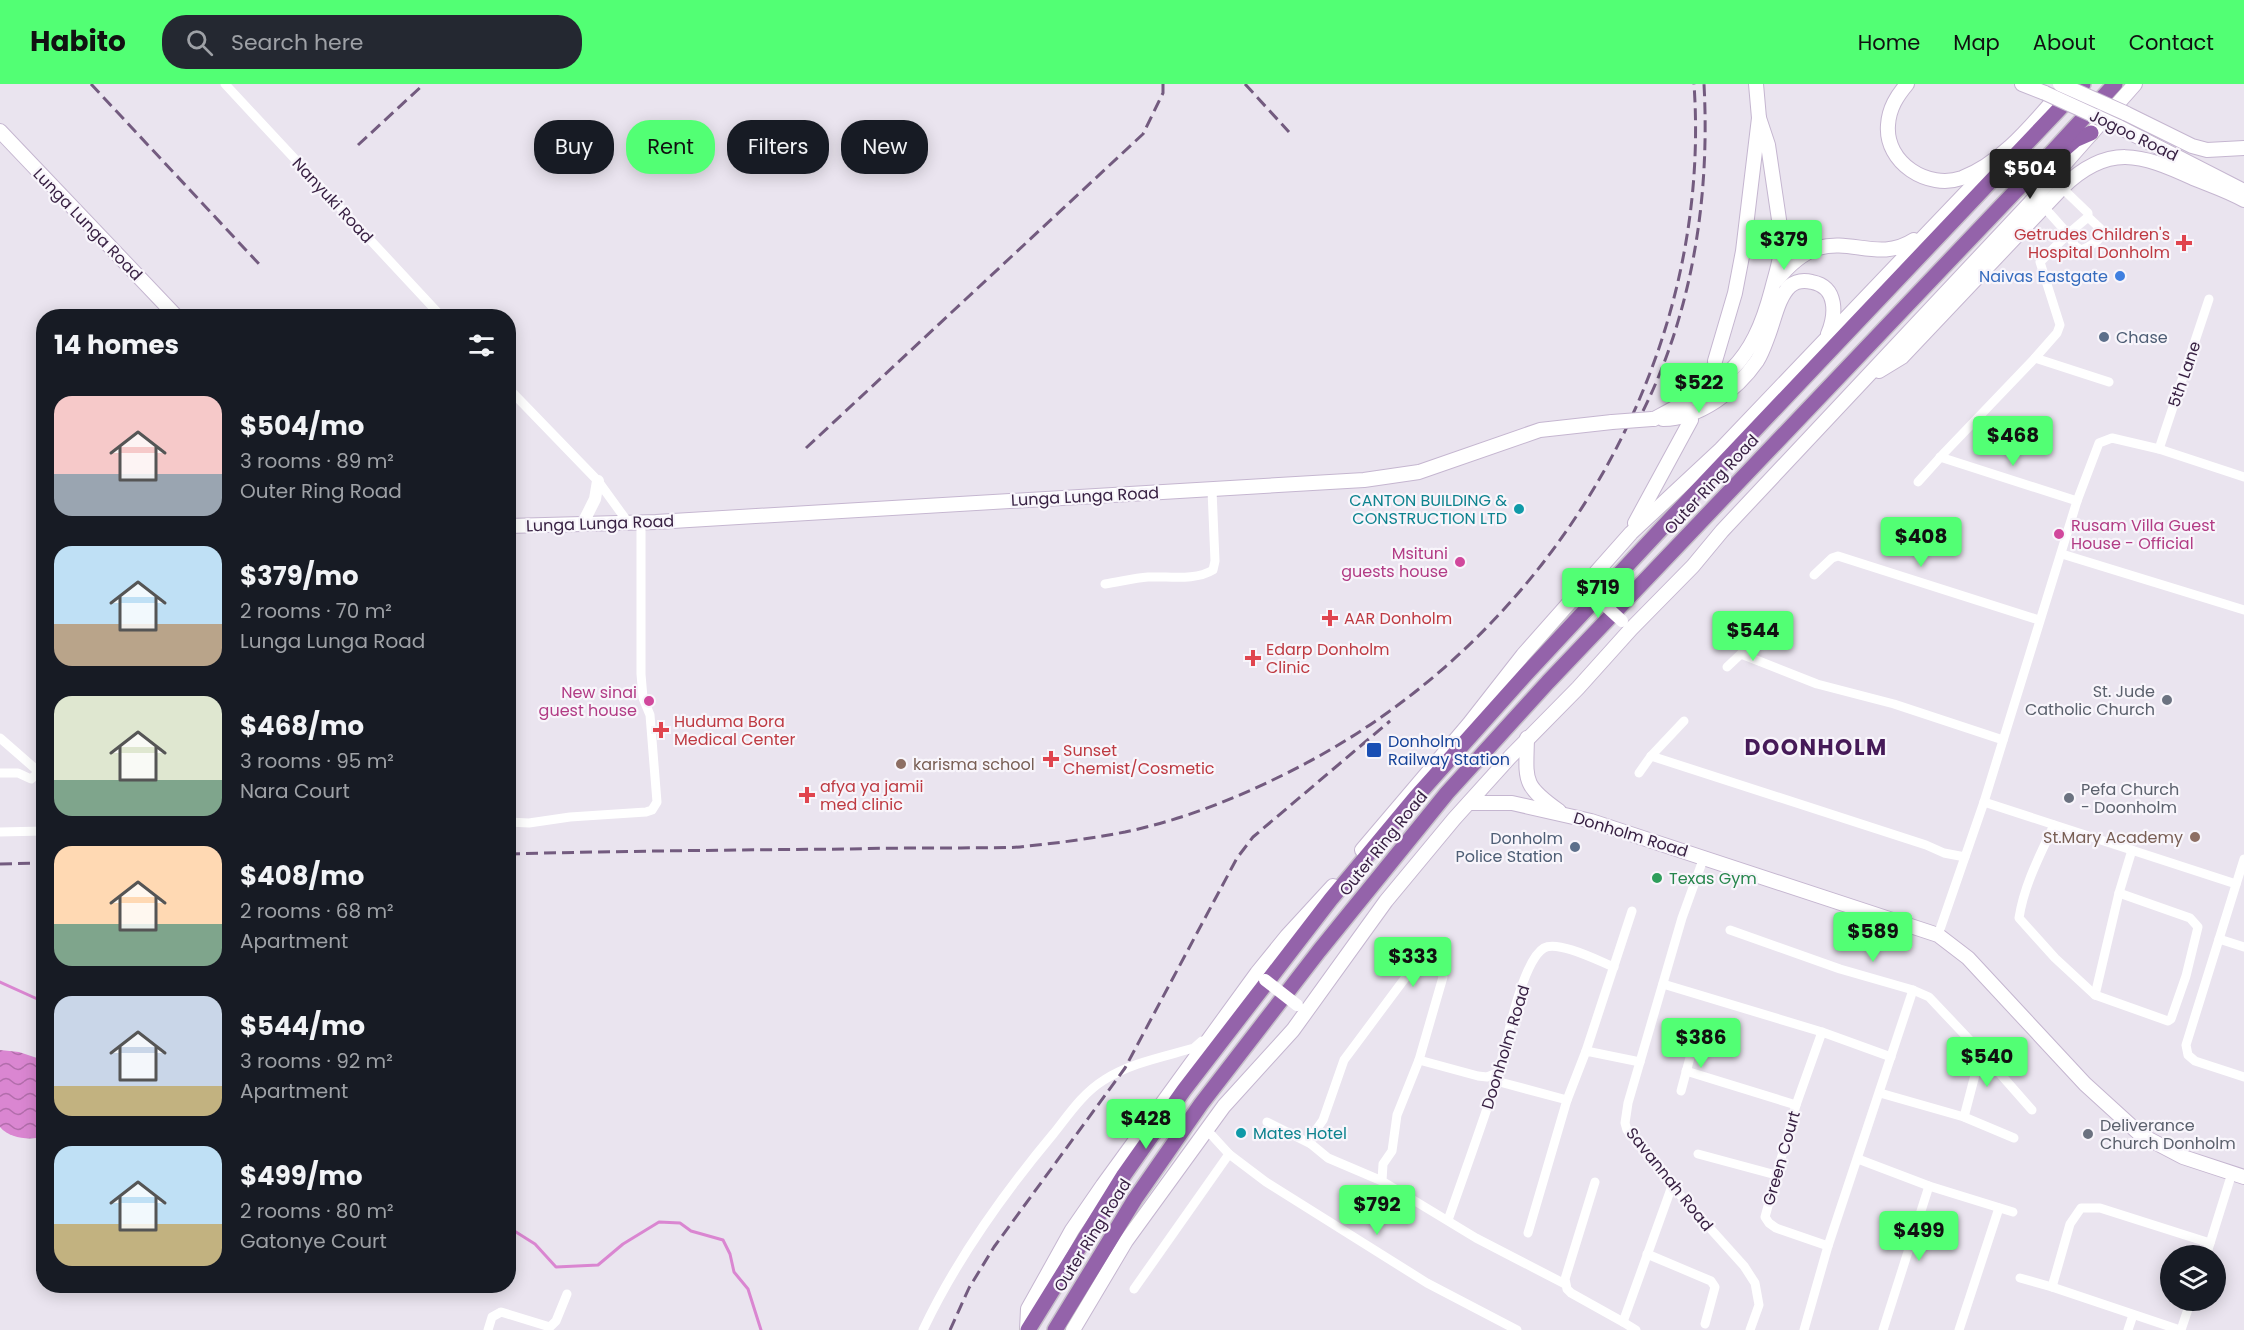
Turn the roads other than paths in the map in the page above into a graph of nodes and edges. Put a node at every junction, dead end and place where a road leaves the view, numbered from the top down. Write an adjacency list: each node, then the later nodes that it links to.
1 (225, 84): 27 (street, Nanyuki Road)
2 (1756, 84): 10 (main road)
3 (1907, 84): 15 (main road)
4 (2022, 84): 18 (main road, Jogoo Road, bridge)
5 (2060, 84): 14 (main road, Jogoo Road, bridge)
6 (2068, 84): 15 (main road, Outer Ring Road)
7 (2083, 84): 139 (main road, Outer Ring Road)
8 (2115, 84): 16 (main road, Outer Ring Road)
9 (2134, 84): 12 (main road)
10 (1759, 118): 24 (main road, Lunga Lunga Road); 30 (main road)
11 (0, 131): 26 (main road, Lunga Lunga Road)
12 (2091, 133): 16 (main road); 32 (main road)
13 (2244, 140): 14 (main road)
14 (2237, 149)
15 (2000, 157): 22 (main road, Outer Ring Road)
16 (2028, 178): 140 (main road, Outer Ring Road)
17 (2062, 188): 19 (main road); 20 (main road); 21 (street)
18 (2244, 191)
19 (2244, 200)
20 (2044, 207): 23 (street); 32 (main road)
21 (2088, 217): 23 (street); 23 (street)
22 (1933, 228): 24 (main road); 28 (main road, Outer Ring Road)
23 (2068, 234): 29 (street)
24 (1773, 284): 34 (main road, Lunga Lunga Road)
25 (2210, 299): 36 (street, 5th Lane)
26 (169, 309)
27 (434, 309)
28 (1825, 340): 34 (main road, Lunga Lunga Road); 46 (main road, Outer Ring Road)
29 (2035, 358): 31 (street); 37 (street)
30 (1715, 361)
31 (2109, 382)
32 (1859, 386): 53 (main road)
33 (516, 396): 39 (street)
34 (1653, 419): 41 (main road, Lunga Lunga Road, bridge)
35 (1691, 420): 46 (main road)
36 (2159, 449): 38 (street); 42 (street)
37 (1940, 457): 40 (street); 42 (street)
38 (2244, 477)
39 (598, 481): 43 (street); 44 (street)
40 (1918, 482)
41 (1212, 490): 43 (main road, Lunga Lunga Road); 49 (street)
42 (2077, 501): 47 (street)
43 (634, 522): 44 (main road, Lunga Lunga Road); 69 (street)
44 (583, 523): 45 (main road, Lunga Lunga Road)
45 (516, 526)
46 (1630, 533): 50 (main road, Outer Ring Road)
47 (2062, 554): 51 (street); 52 (street)
48 (1814, 575): 52 (street)
49 (1105, 584)
50 (1590, 591): 53 (street, bridge); 85 (main road, Outer Ring Road)
51 (2244, 610)
52 (2039, 620): 60 (street)
53 (1626, 625): 59 (main road)
54 (1760, 636): 55 (street)
55 (1741, 654): 56 (street); 60 (street)
56 (1727, 667)
57 (1684, 721): 61 (street)
58 (0, 738): 62 (street)
59 (1527, 738): 67 (main road); 68 (main road)
60 (2002, 740): 66 (street)
61 (1651, 756): 63 (street); 75 (street)
62 (36, 769)
63 (1639, 773)
64 (0, 774): 65 (street)
65 (36, 775)
66 (1984, 801): 70 (street); 75 (street)
67 (1469, 803): 68 (main road); 89 (main road)
68 (1561, 813): 74 (main road, Donholm Road)
69 (516, 822)
70 (2054, 825): 73 (street); 88 (street)
71 (36, 831): 72 (street)
72 (0, 832)
73 (2133, 850): 77 (street); 78 (street)
74 (1704, 857): 81 (main road, Donholm Road); 86 (street, Savannah Road)
75 (1965, 857): 81 (street)
76 (2244, 859): 77 (street)
77 (2236, 884): 82 (street)
78 (2119, 893): 88 (street); 88 (street)
79 (1632, 911): 84 (street)
80 (1730, 930): 87 (street)
81 (1938, 935): 115 (main road, Donholm Road)
82 (2219, 939): 83 (street); 100 (street)
83 (2244, 947)
84 (1614, 967): 93 (street); 99 (street, Doonholm Road)
85 (1261, 976): 89 (street, bridge); 91 (main road, Outer Ring Road)
86 (1663, 984): 90 (street); 97 (street, Savannah Road)
87 (1912, 990): 94 (street); 95 (street)
88 (2094, 995)
89 (1302, 1009): 108 (main road)
90 (1822, 1032): 95 (street); 104 (street, Green Court)
91 (1212, 1034): 138 (street); 139 (main road, Outer Ring Road)
92 (1695, 1039): 98 (street)
93 (1586, 1051): 97 (street); 103 (street)
94 (1981, 1052): 105 (street); 106 (street)
95 (1891, 1057): 102 (street)
96 (1419, 1060): 99 (street); 110 (street); 116 (street)
97 (1640, 1062): 118 (street, Savannah Road)
98 (1686, 1071): 101 (street); 104 (street)
99 (1497, 1077): 103 (street); 122 (street, Doonholm Road)
100 (2244, 1077)
101 (1681, 1091)
102 (1880, 1093): 106 (street); 113 (street)
103 (1567, 1100): 123 (street)
104 (1796, 1105): 114 (street, Green Court)
105 (2032, 1110)
106 (1964, 1117): 109 (street)
107 (1267, 1122): 110 (street)
108 (1206, 1130): 111 (street); 141 (main road)
109 (2014, 1138)
110 (1311, 1144): 116 (street)
111 (1229, 1154): 130 (street); 142 (street)
112 (1698, 1154): 114 (street)
113 (1858, 1159): 119 (street); 125 (street)
114 (1776, 1174): 125 (street, Green Court)
115 (2238, 1175): 124 (street)
116 (1383, 1181): 122 (street)
117 (1595, 1182): 128 (street)
118 (1672, 1186): 126 (street); 136 (street, Savannah Road)
119 (1929, 1186): 120 (street); 145 (street)
120 (1999, 1208): 121 (street); 146 (street)
121 (2013, 1212)
122 (1448, 1220): 128 (street)
123 (1528, 1233)
124 (2210, 1243): 129 (street)
125 (1828, 1246): 144 (street)
126 (1647, 1254): 134 (street); 135 (street)
127 (2019, 1278): 129 (street)
128 (1565, 1284): 134 (street)
129 (2052, 1287): 133 (street)
130 (1134, 1289)
131 (567, 1294): 137 (street)
132 (2187, 1311): 148 (street)
133 (2133, 1314): 147 (street); 148 (street)
134 (1623, 1322): 143 (street)
135 (1705, 1324)
136 (1753, 1329)
137 (488, 1330)
138 (923, 1330)
139 (1028, 1330)
140 (1055, 1330)
141 (1073, 1330)
142 (1517, 1330)
143 (1636, 1330)
144 (1804, 1330)
145 (1883, 1330)
146 (1959, 1330)
147 (2128, 1330)
148 (2180, 1330)

